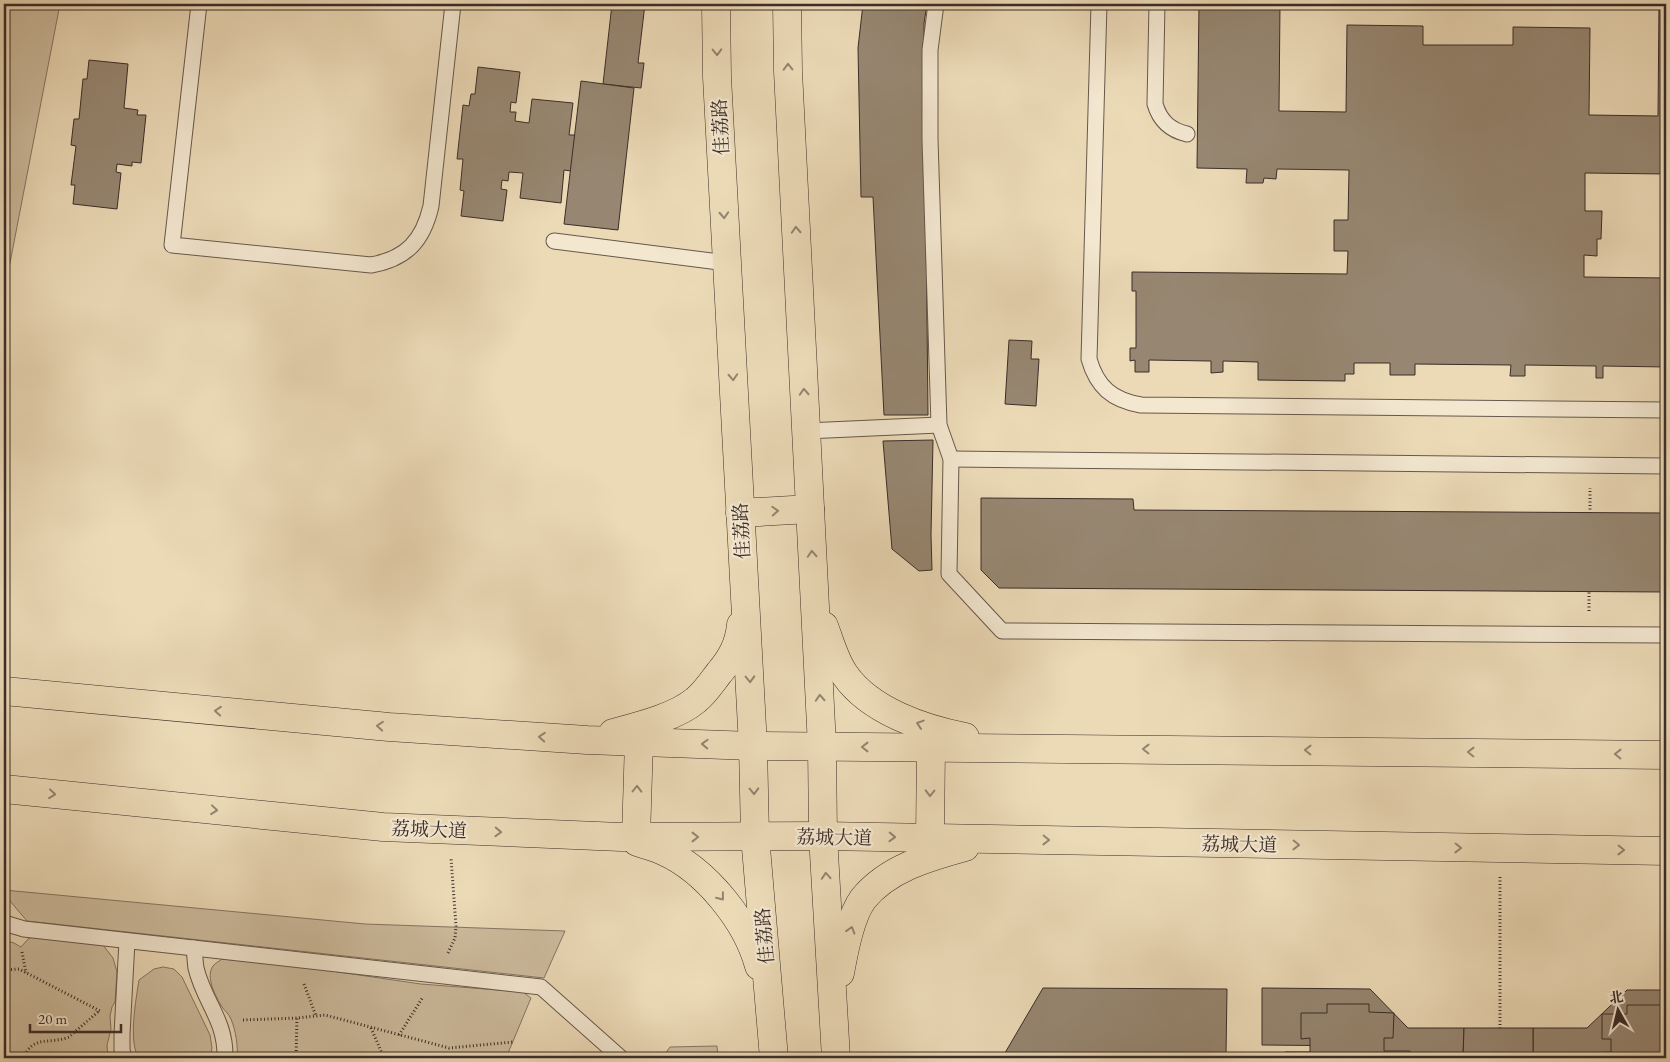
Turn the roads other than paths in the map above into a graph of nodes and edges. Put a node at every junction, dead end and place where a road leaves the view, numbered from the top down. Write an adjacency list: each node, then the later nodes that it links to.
1 (199, 4): 2 (lane)
2 (453, 4)
3 (716, 4): 10 (main road, 佳荔路, one-way to 10)
4 (787, 4): 13 (main road, one-way to 4)
5 (936, 4): 12 (lane)
6 (1099, 4): 11 (lane)
7 (1157, 4): 8 (lane)
8 (1187, 134)
9 (554, 241): 10 (lane)
10 (727, 262): 17 (main road, 佳荔路, one-way to 17)
11 (1666, 410)
12 (939, 425): 13 (lane); 14 (lane)
13 (806, 431): 16 (main road)
14 (951, 459): 15 (lane); 20 (lane)
15 (1666, 466)
16 (810, 509): 17 (main road, one-way to 16); 19 (main road, one-way to 16)
17 (740, 513): 18 (main road, 佳荔路)
18 (745, 591): 22 (main road); 24 (main road, 佳荔路, one-way to 24)
19 (815, 603): 25 (main road, one-way to 19); 27 (main road, one-way to 19)
20 (1666, 635)
21 (4, 691): 22 (main road, one-way to 21)
22 (587, 740): 23 (main road)
23 (639, 741): 24 (main road, one-way to 23); 32 (main road, one-way to 23)
24 (753, 746): 25 (main road); 30 (main road, 佳荔路, one-way to 30)
25 (822, 746): 26 (main road, one-way to 25); 31 (main road)
26 (931, 747): 27 (main road); 33 (main road, one-way to 33)
27 (1018, 747): 28 (main road, one-way to 27)
28 (1666, 754)
29 (4, 789): 32 (main road, 荔城大道, one-way to 32)
30 (755, 836): 31 (main road, 荔城大道); 32 (main road, 荔城大道, one-way to 30); 39 (main road, 佳荔路)
31 (823, 836): 33 (main road, 荔城大道, one-way to 33); 40 (main road, one-way to 31)
32 (629, 837): 39 (main road, one-way to 39)
33 (930, 838): 34 (main road, 荔城大道)
34 (997, 840): 35 (main road, 荔城大道, one-way to 35); 40 (main road, one-way to 34)
35 (1666, 851)
36 (4, 923): 37 (lane)
37 (127, 941): 38 (lane); 41 (lane)
38 (194, 948): 42 (lane); 43 (lane)
39 (771, 1010): 44 (main road, 佳荔路)
40 (833, 1012): 45 (main road)
41 (124, 1058)
42 (225, 1058)
43 (621, 1058)
44 (774, 1058)
45 (836, 1058)

